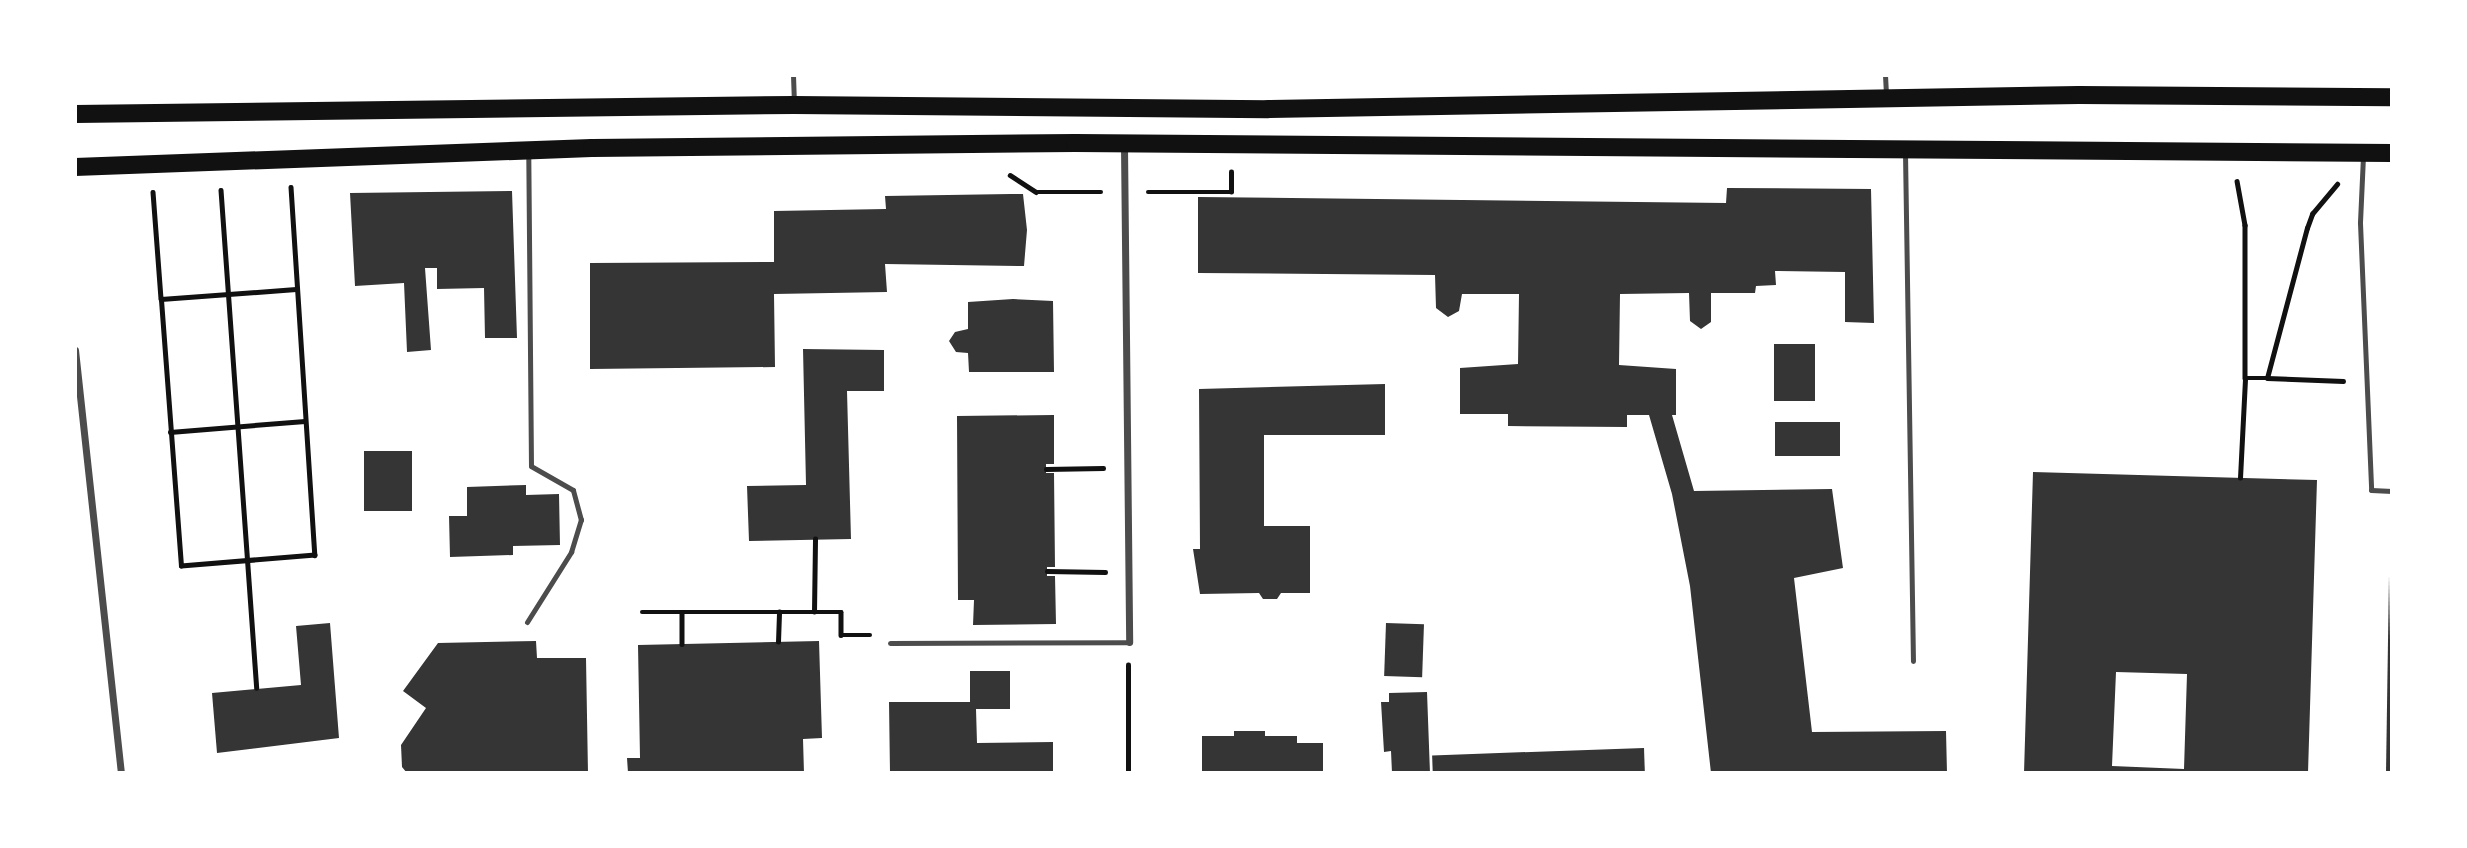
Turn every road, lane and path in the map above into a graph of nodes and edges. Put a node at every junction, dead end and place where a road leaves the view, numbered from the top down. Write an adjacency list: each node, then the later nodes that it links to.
1 (793, 75): 5 (lane)
2 (1885, 75): 4 (lane)
3 (2392, 97): 4 (main road)
4 (1886, 100): 5 (main road)
5 (794, 105): 6 (main road)
6 (75, 114)
7 (1124, 143): 8 (main road); 9 (main road); 28 (street)
8 (1905, 147): 10 (main road); 45 (lane)
9 (528, 150): 12 (main road); 40 (lane)
10 (2363, 152): 11 (main road); 24 (lane)
11 (2392, 153)
12 (218, 162): 13 (main road); 19 (path)
13 (151, 163): 14 (main road); 20 (path)
14 (75, 167)
15 (290, 210): 18 (path)
16 (2243, 212): 22 (path)
17 (2312, 214): 23 (path)
18 (296, 289): 19 (path); 25 (path)
19 (229, 294): 20 (path); 26 (path)
20 (161, 299): 27 (path)
21 (75, 350): 47 (street)
22 (2245, 378): 23 (path); 30 (path)
23 (2266, 379): 24 (path)
24 (2365, 382): 31 (lane)
25 (305, 421): 26 (path); 33 (path)
26 (239, 427): 27 (path); 33 (path)
27 (169, 432): 33 (path)
28 (1128, 468): 29 (path); 35 (street)
29 (1046, 469)
30 (2240, 478)
31 (2392, 491)
32 (815, 540): 39 (path)
33 (249, 560): 46 (path)
34 (1047, 571): 35 (path)
35 (1129, 572): 42 (street)
36 (642, 612): 37 (path)
37 (682, 612): 38 (path); 44 (path)
38 (779, 612): 39 (path); 41 (path)
39 (814, 612): 43 (path)
40 (527, 622)
41 (778, 642)
42 (1129, 642): 43 (lane); 48 (path)
43 (890, 643)
44 (682, 644)
45 (1913, 661)
46 (257, 688)
47 (121, 773)
48 (1128, 773)

